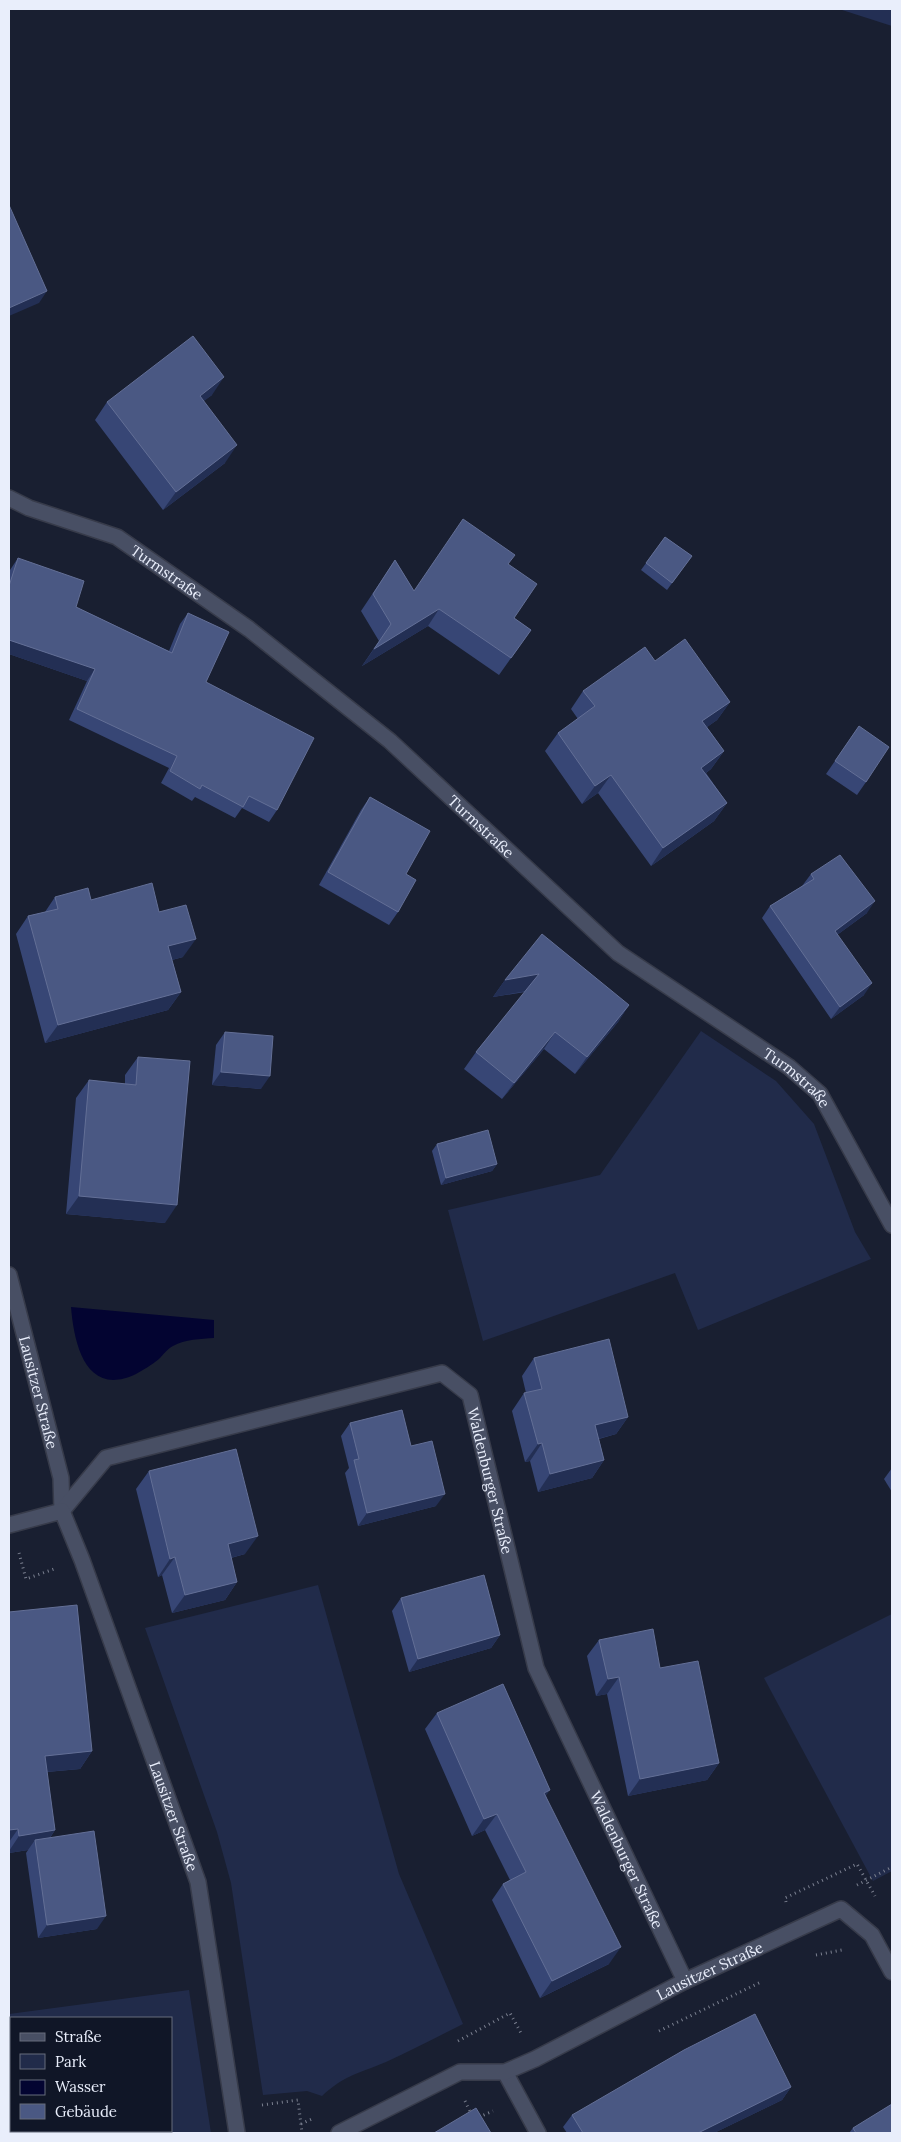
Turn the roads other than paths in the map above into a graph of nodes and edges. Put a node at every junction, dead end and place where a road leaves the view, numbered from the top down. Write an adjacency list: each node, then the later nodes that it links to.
1 (9, 498): 2 (street, Turmstraße)
2 (892, 1225)
3 (9, 1275): 4 (street, Lausitzer Straße)
4 (62, 1511): 5 (street); 7 (street, Waldenburger Straße); 9 (street, Lausitzer Straße)
5 (10, 1525)
6 (892, 1972): 7 (street, Lausitzer Straße)
7 (685, 1981): 8 (street, Lausitzer Straße)
8 (505, 2072): 10 (street, Lausitzer Straße); 11 (street)
9 (237, 2133)
10 (339, 2133)
11 (538, 2133)

